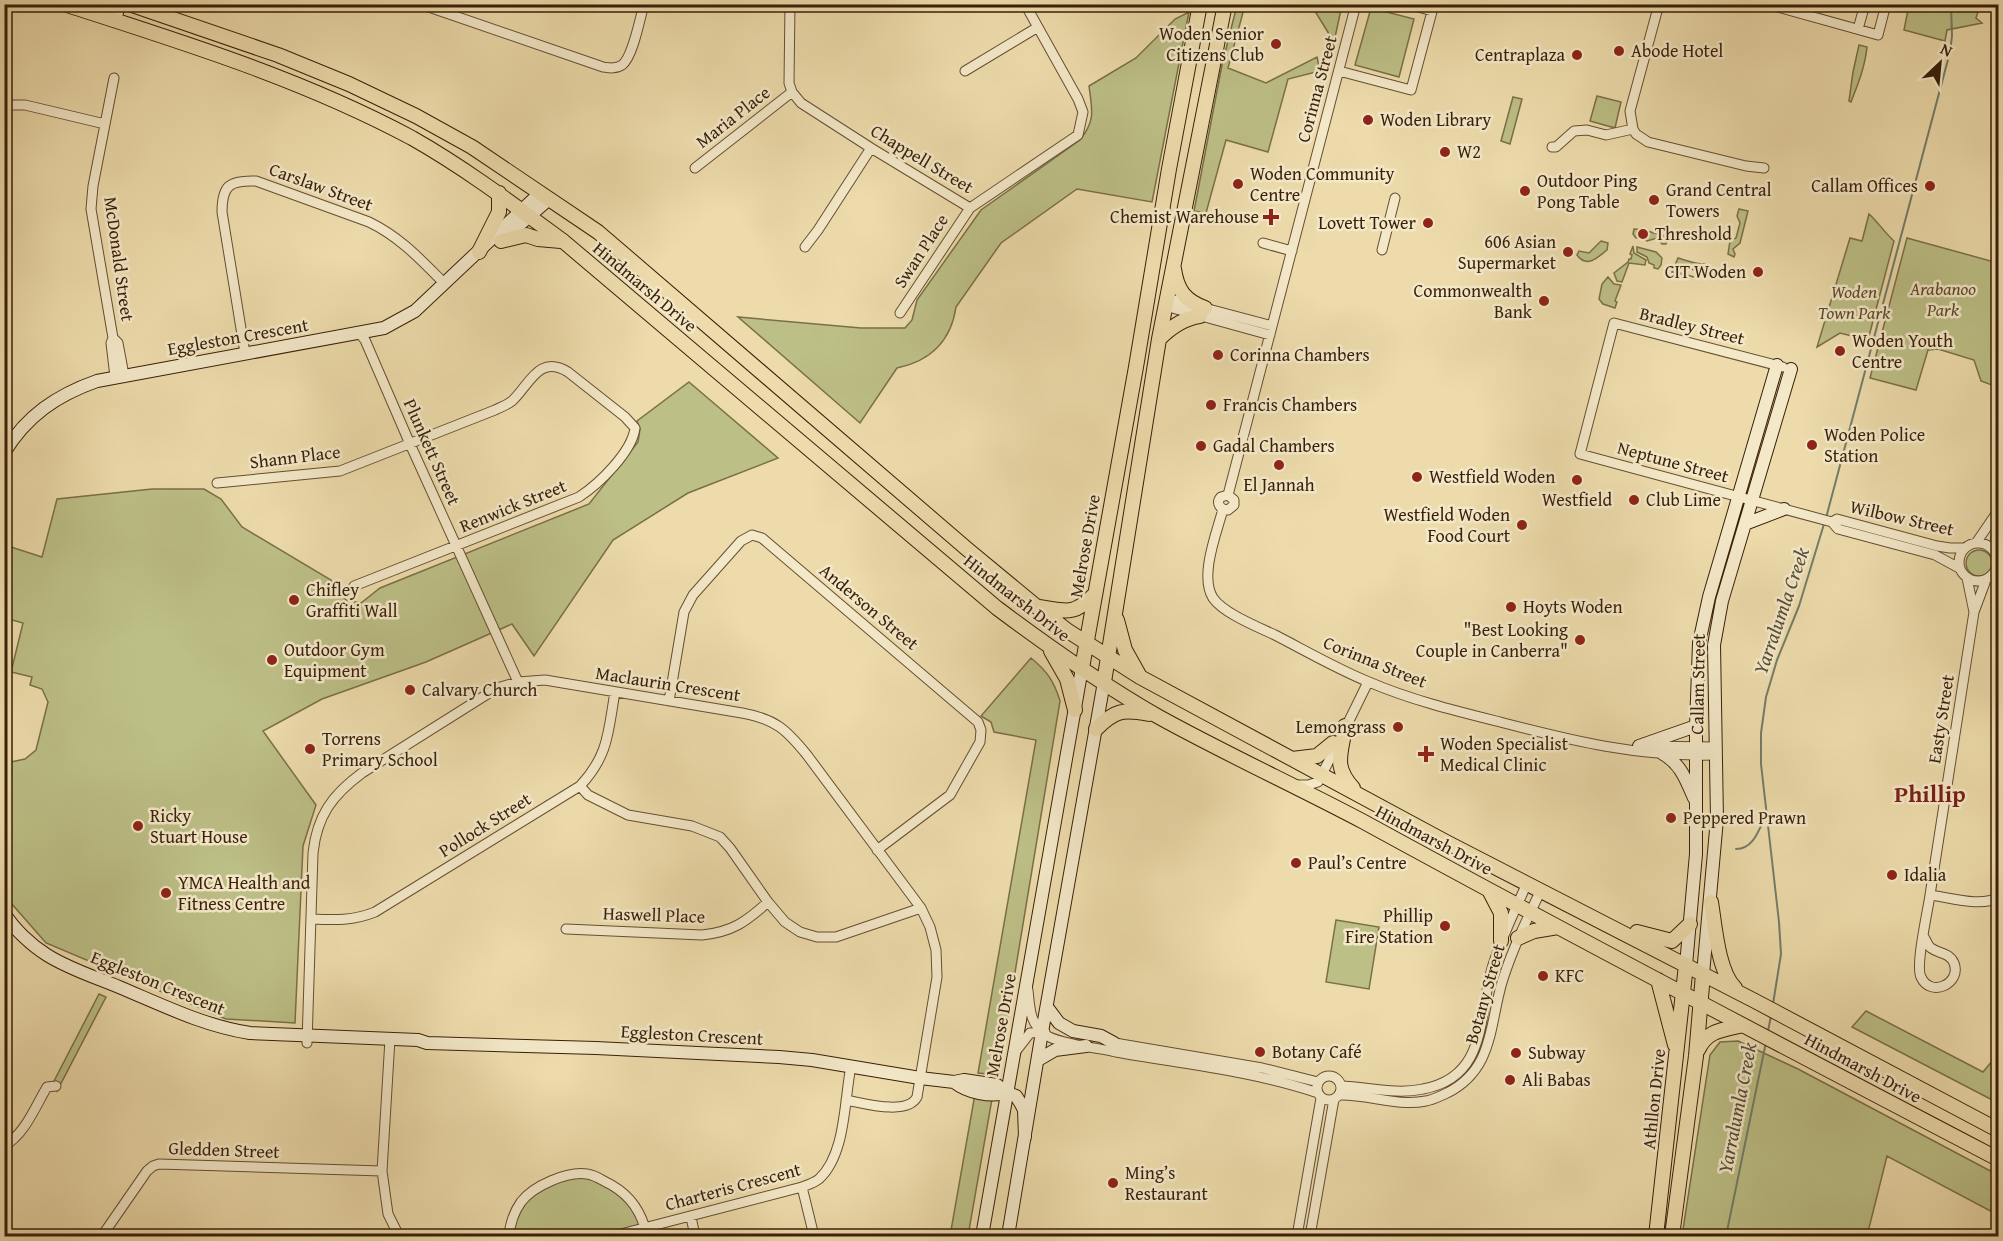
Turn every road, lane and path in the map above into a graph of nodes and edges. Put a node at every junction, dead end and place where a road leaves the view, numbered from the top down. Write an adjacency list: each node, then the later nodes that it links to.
1 (64, 4): 19 (main road, Hindmarsh Drive)
2 (120, 4): 19 (street)
3 (155, 4): 18 (street)
4 (420, 4): 5 (street)
5 (644, 4)
6 (790, 4): 25 (street)
7 (1025, 4): 20 (street, Chappell Street)
8 (1200, 4): 47 (main road, Melrose Drive)
9 (1356, 4): 23 (street, Corinna Street)
10 (1409, 4): 17 (street)
11 (1659, 4): 28 (street)
12 (1767, 4): 21 (street)
13 (1865, 4): 21 (street)
14 (1886, 4): 21 (street)
15 (130, 5): 18 (main road, Hindmarsh Drive); 19 (street)
16 (1225, 7): 45 (main road)
17 (1433, 8): 23 (street)
18 (170, 17): 34 (main road, Hindmarsh Drive)
19 (119, 22): 33 (main road, Hindmarsh Drive)
20 (1038, 27): 22 (street); 36 (street, Chappell Street)
21 (1858, 29)
22 (965, 71)
23 (1339, 71): 43 (street, Corinna Street)
24 (114, 78): 27 (street, McDonald Street)
25 (792, 92): 30 (street, Chappell Street); 31 (street, Maria Place)
26 (4, 107): 27 (street)
27 (105, 124): 58 (street, McDonald Street)
28 (1633, 129): 29 (street); 32 (street)
29 (1552, 147)
30 (871, 148): 36 (street, Chappell Street); 41 (street)
31 (695, 168)
32 (1764, 168)
33 (499, 193): 37 (main road, Hindmarsh Drive); 44 (main road)
34 (544, 196): 37 (street, Eggleston Crescent); 80 (main road, Hindmarsh Drive)
35 (1395, 198): 42 (street)
36 (970, 208): 50 (street, Swan Place)
37 (526, 213): 38 (street, Eggleston Crescent); 39 (main road, Hindmarsh Drive); 44 (street, Eggleston Crescent)
38 (501, 241): 39 (main road); 44 (street, Eggleston Crescent)
39 (563, 241): 84 (main road, Hindmarsh Drive)
40 (1263, 243): 43 (street)
41 (805, 247)
42 (1382, 250)
43 (1292, 251): 51 (street, Corinna Street)
44 (479, 252): 46 (street, Eggleston Crescent)
45 (1173, 264): 48 (main road); 49 (main road)
46 (444, 283): 52 (street, Eggleston Crescent); 54 (street, Carslaw Street)
47 (1148, 298): 48 (main road); 56 (main road, Melrose Drive)
48 (1166, 302): 49 (street); 53 (main road)
49 (1202, 312): 51 (street); 53 (main road)
50 (900, 313)
51 (1271, 331): 90 (street, Corinna Street)
52 (360, 334): 54 (street, Eggleston Crescent); 60 (street, Plunkett Street)
53 (1158, 345): 56 (main road); 59 (main road)
54 (245, 353): 58 (street, Eggleston Crescent)
55 (1777, 365): 57 (street, Bradley Street); 62 (street, Bradley Street); 64 (street, Callam Street)
56 (1136, 367): 59 (main road); 79 (main road, Melrose Drive)
57 (1791, 369): 65 (street, Callam Street)
58 (120, 376): 61 (street, Eggleston Crescent)
59 (1152, 382): 82 (main road)
60 (410, 444): 63 (street, Shann Place); 72 (street, Plunkett Street); 72 (street, Renwick Street)
61 (4, 453)
62 (1584, 455): 64 (street, Neptune Street)
63 (217, 483)
64 (1738, 497): 65 (street, Neptune Street); 96 (street, Callam Street)
65 (1752, 501): 66 (street, Wilbow Street); 70 (street, Callam Street)
66 (1784, 509): 69 (street, Wilbow Street); 70 (street)
67 (1998, 511): 71 (street)
68 (1998, 520): 74 (street)
69 (1832, 522): 73 (street, Wilbow Street); 75 (street, Wilbow Street)
70 (1745, 524): 102 (street, Callam Street)
71 (1976, 543): 73 (street); 74 (street)
72 (456, 546): 78 (street); 88 (street, Plunkett Street)
73 (1965, 548): 75 (street)
74 (1994, 551): 77 (street)
75 (1959, 568): 76 (street)
76 (1967, 578): 77 (street); 81 (street, Easty Street)
77 (1986, 580): 81 (street, Easty Street)
78 (354, 586)
79 (1094, 595): 80 (main road); 83 (main road, Melrose Drive)
80 (1037, 607): 83 (main road, Hindmarsh Drive)
81 (1974, 612): 115 (street, Easty Street)
82 (1115, 615): 85 (main road); 87 (main road)
83 (1086, 642): 85 (main road, Hindmarsh Drive); 86 (main road, Melrose Drive)
84 (1049, 648): 86 (main road, Hindmarsh Drive); 93 (main road)
85 (1108, 656): 87 (main road, Hindmarsh Drive); 89 (main road)
86 (1082, 668): 89 (main road, Hindmarsh Drive); 93 (street, Melrose Drive)
87 (1140, 677): 104 (main road, Hindmarsh Drive)
88 (518, 682): 91 (street, Maclaurin Crescent); 123 (street, Maclaurin Crescent)
89 (1104, 682): 94 (main road, Hindmarsh Drive); 97 (street)
90 (1368, 682): 95 (street); 100 (street, Corinna Street)
91 (615, 692): 92 (street, Maclaurin Crescent); 107 (street, Pollock Street)
92 (669, 700): 111 (street, Maclaurin Crescent); 111 (street, Anderson Street)
93 (1075, 710): 135 (street, Melrose Drive)
94 (1157, 716): 97 (main road); 106 (main road, Hindmarsh Drive)
95 (1345, 726): 98 (street); 105 (street); 108 (main road)
96 (1695, 726): 99 (street); 101 (street, Callam Street)
97 (1096, 729): 139 (street)
98 (1333, 743): 104 (main road); 105 (street)
99 (1640, 746): 100 (street, Corinna Street); 101 (street, Corinna Street)
100 (1624, 750): 103 (street, Corinna Street)
101 (1695, 751): 102 (street, Corinna Street); 103 (street, Corinna Street); 110 (street, Callam Street)
102 (1715, 751): 118 (street, Callam Street)
103 (1663, 754): 110 (street)
104 (1292, 759): 105 (main road, Hindmarsh Drive)
105 (1317, 777): 106 (street); 108 (main road, Hindmarsh Drive); 109 (street)
106 (1291, 785): 109 (main road, Hindmarsh Drive)
107 (580, 786): 117 (street); 123 (street, Pollock Street)
108 (1358, 794): 112 (main road, Hindmarsh Drive)
109 (1319, 799): 113 (main road, Hindmarsh Drive)
110 (1697, 805): 125 (street, Callam Street)
111 (877, 850): 120 (street, Maclaurin Crescent)
112 (1527, 883): 114 (main road, Hindmarsh Drive); 119 (street, Botany Street)
113 (1489, 890): 119 (main road, Hindmarsh Drive); 131 (main road)
114 (1541, 890): 121 (street, Botany Street); 124 (main road, Hindmarsh Drive)
115 (1930, 895): 116 (street); 129 (street, Easty Street)
116 (1998, 897)
117 (768, 902): 120 (street); 128 (street, Haswell Place)
118 (1711, 902): 133 (street, Callam Street); 137 (main road)
119 (1517, 905): 121 (main road, Hindmarsh Drive); 131 (street, Botany Street)
120 (921, 908): 152 (street, Maclaurin Crescent)
121 (1531, 912): 127 (main road, Hindmarsh Drive); 130 (street, Botany Street)
122 (4, 913): 142 (street, Eggleston Crescent)
123 (311, 919): 142 (street, Maclaurin Crescent)
124 (1601, 921): 125 (main road); 132 (main road, Hindmarsh Drive)
125 (1690, 924): 132 (street, Callam Street)
126 (4, 925): 142 (street, Eggleston Crescent)
127 (1558, 927): 130 (main road); 134 (main road, Hindmarsh Drive)
128 (566, 929)
129 (1924, 937): 129 (street, Easty Street)
130 (1518, 938): 155 (street, Botany Street)
131 (1501, 941): 155 (street, Botany Street)
132 (1686, 965): 133 (main road, Hindmarsh Drive); 136 (main road, Athllon Drive)
133 (1703, 974): 137 (main road, Hindmarsh Drive); 138 (main road, Athllon Drive)
134 (1658, 981): 136 (main road, Hindmarsh Drive); 146 (main road)
135 (1027, 982): 141 (street); 148 (street, Melrose Drive)
136 (1682, 993): 138 (main road, Hindmarsh Drive); 146 (main road, Athllon Drive)
137 (1741, 994): 159 (main road, Hindmarsh Drive)
138 (1700, 1002): 140 (main road, Hindmarsh Drive); 147 (main road, Athllon Drive)
139 (1047, 1007): 141 (street); 144 (street)
140 (1747, 1027): 147 (main road); 162 (main road, Hindmarsh Drive)
141 (1042, 1032): 144 (street); 145 (street); 148 (street); 149 (street)
142 (308, 1039): 143 (street, Eggleston Crescent)
143 (390, 1043): 150 (street, Eggleston Crescent); 163 (street)
144 (1114, 1043): 153 (street)
145 (1086, 1046): 149 (street); 157 (street)
146 (1677, 1053): 177 (main road, Athllon Drive)
147 (1696, 1056): 178 (main road, Athllon Drive)
148 (1013, 1057): 156 (street, Melrose Drive)
149 (1038, 1060): 151 (street)
150 (851, 1066): 152 (street, Eggleston Crescent); 158 (street, Charteris Crescent)
151 (1036, 1076): 156 (street); 160 (street)
152 (920, 1078): 156 (street, Eggleston Crescent); 158 (street, Maclaurin Crescent)
153 (1318, 1082): 155 (street); 157 (street)
154 (56, 1086): 161 (street)
155 (1338, 1093): 157 (street); 176 (street)
156 (1011, 1095): 160 (street); 173 (street, Melrose Drive)
157 (1320, 1095): 175 (street)
158 (846, 1100): 164 (street, Charteris Crescent)
159 (1998, 1130)
160 (1025, 1137): 174 (street)
161 (4, 1146)
162 (1998, 1160)
163 (382, 1171): 167 (street, Gledden Street); 168 (street)
164 (802, 1187): 165 (street, Charteris Crescent); 172 (street)
165 (691, 1217): 166 (street, Charteris Crescent); 171 (street)
166 (645, 1228): 169 (street, Charteris Crescent); 170 (street, Charteris Crescent)
167 (102, 1236)
168 (398, 1236)
169 (508, 1236)
170 (613, 1236)
171 (695, 1236)
172 (814, 1236)
173 (981, 1236)
174 (1008, 1236)
175 (1297, 1236)
176 (1310, 1236)
177 (1656, 1236)
178 (1672, 1236)

